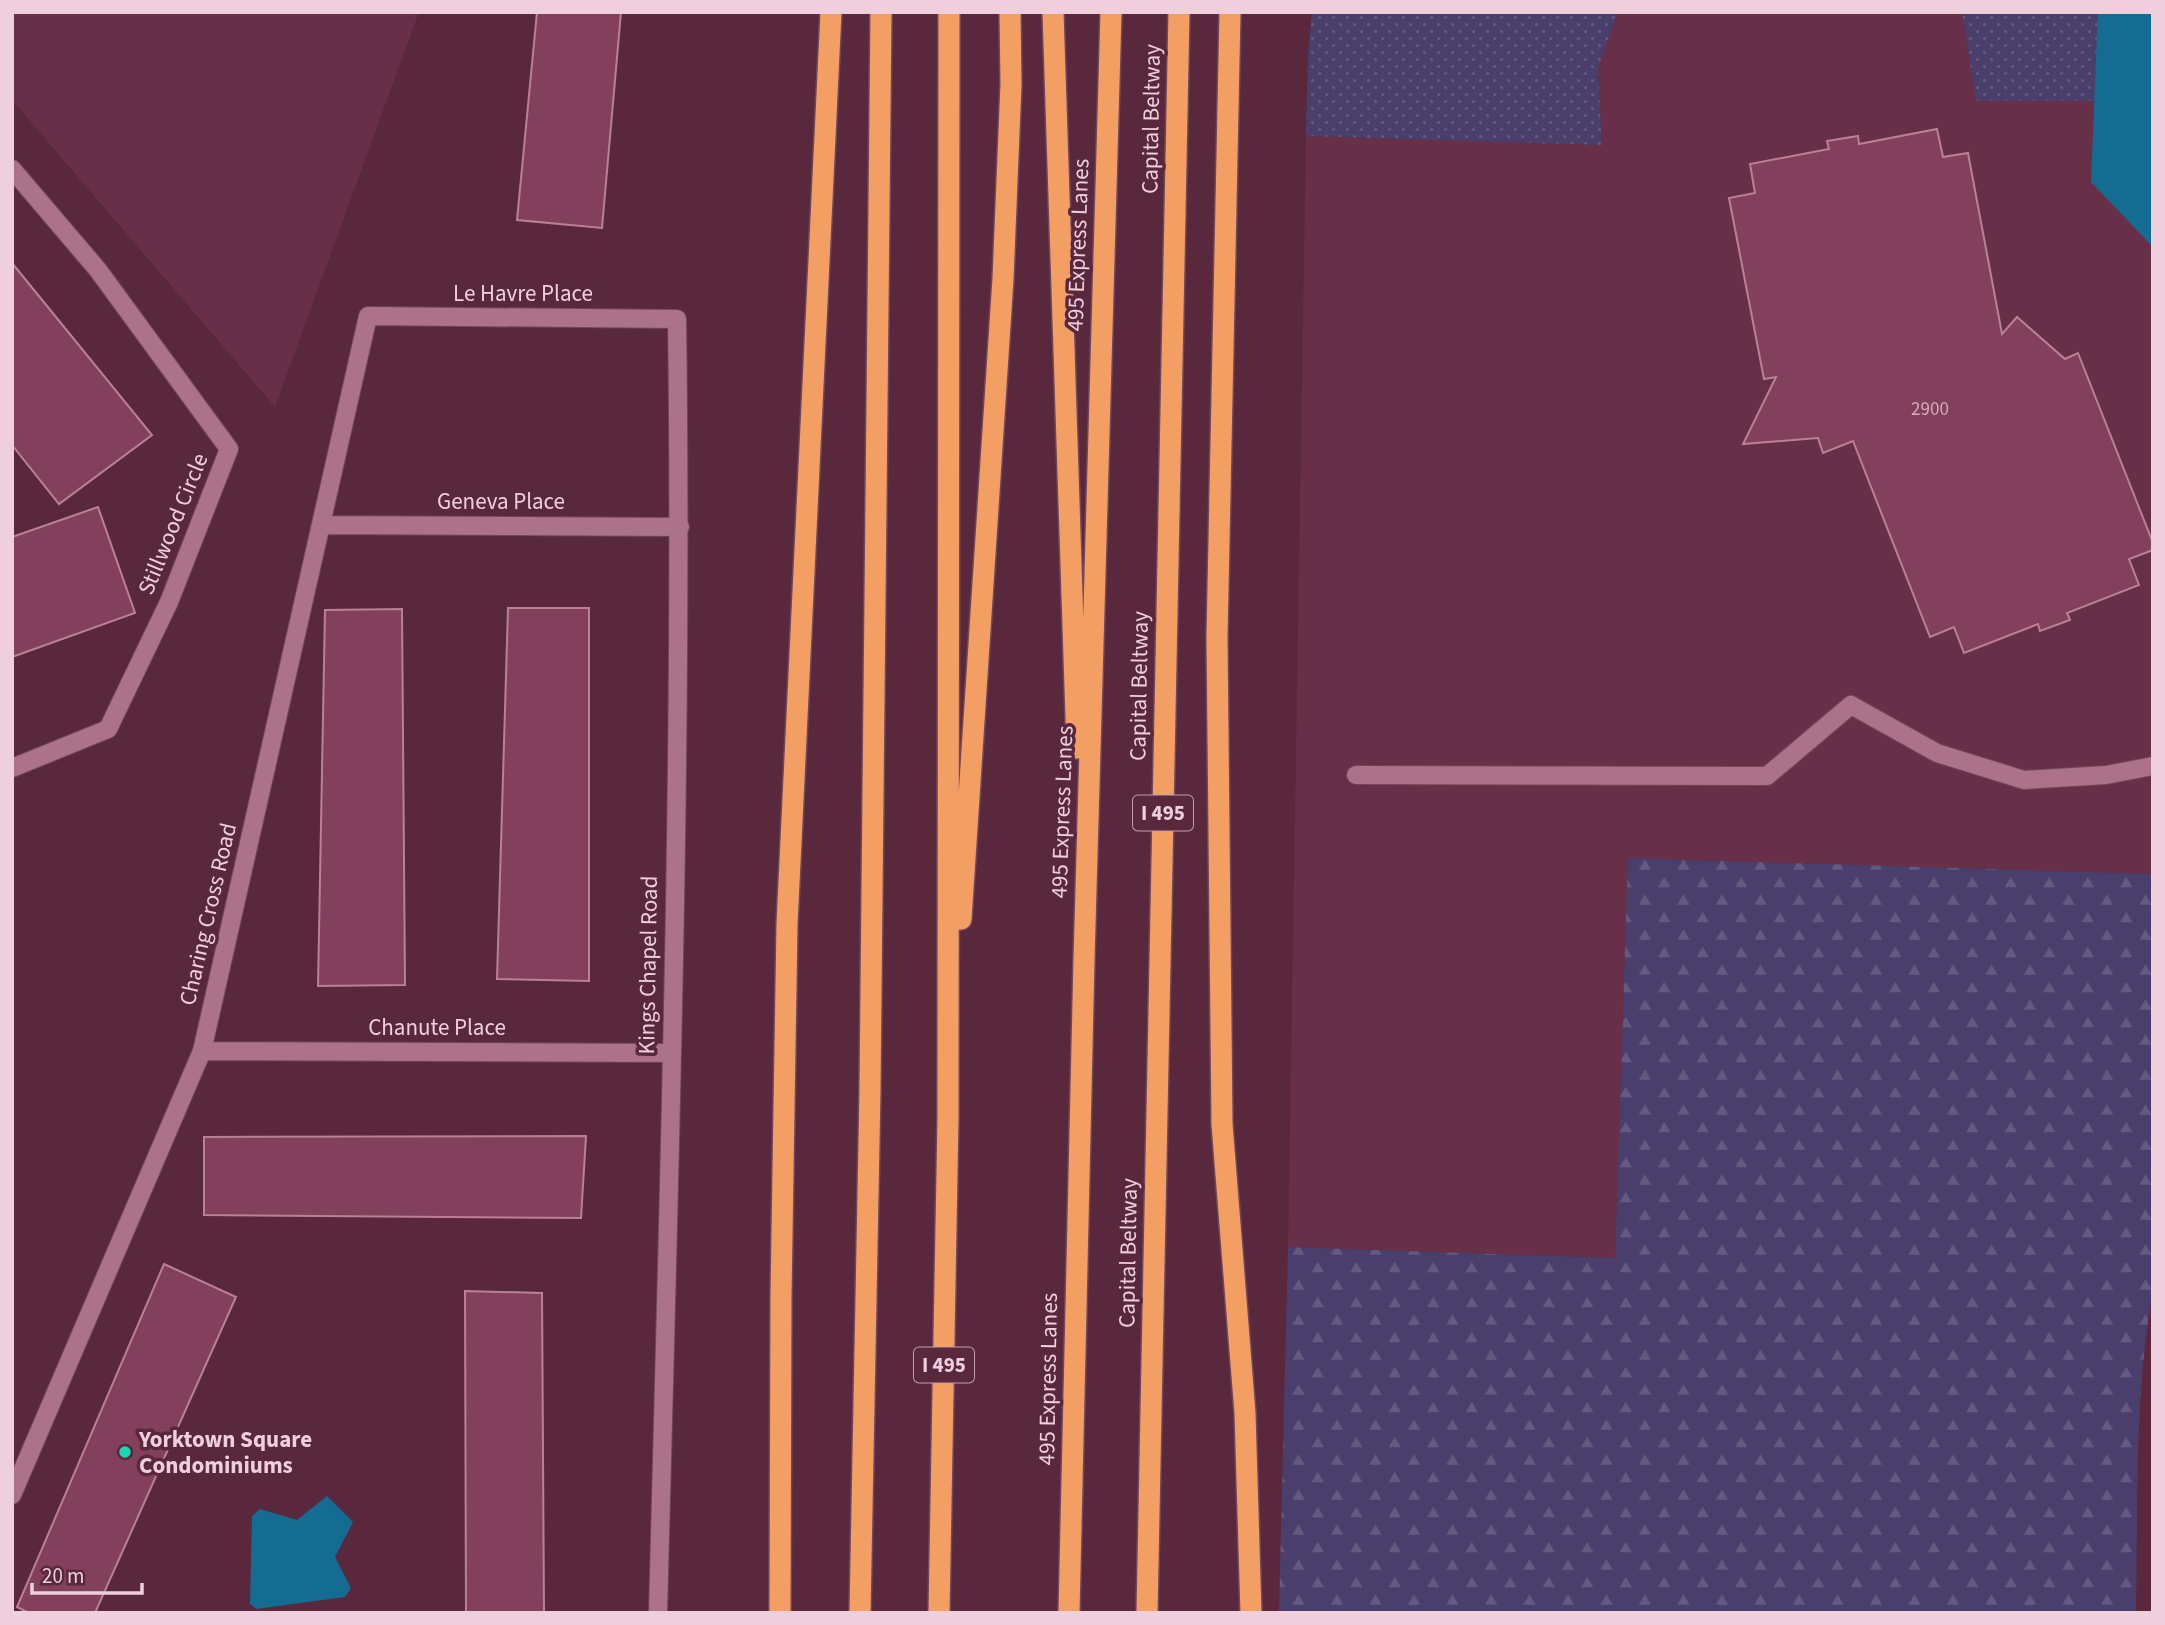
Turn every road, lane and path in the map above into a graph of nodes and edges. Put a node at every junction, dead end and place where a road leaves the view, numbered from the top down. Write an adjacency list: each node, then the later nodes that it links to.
1 (831, 12): 23 (highway)
2 (881, 12): 24 (highway)
3 (949, 12): 20 (highway, I 495)
4 (1010, 12): 20 (highway)
5 (1053, 12): 17 (highway)
6 (1111, 12): 17 (highway, 495 Express Lanes)
7 (1179, 12): 27 (highway, Capital Beltway / I 495)
8 (1230, 12): 28 (highway)
9 (12, 169): 15 (street, Stillwood Circle)
10 (368, 316): 11 (street, Le Havre Place); 12 (street, Charing Cross Road)
11 (677, 319): 13 (street, Kings Chapel Road)
12 (322, 525): 13 (street, Geneva Place); 18 (street, Charing Cross Road)
13 (680, 527): 19 (street, Kings Chapel Road)
14 (2153, 766): 16 (street)
15 (12, 768)
16 (1356, 775)
17 (1084, 960): 26 (highway, 495 Express Lanes)
18 (202, 1051): 19 (street, Chanute Place); 21 (street, Charing Cross Road)
19 (672, 1053): 22 (street, Kings Chapel Road)
20 (948, 1118): 25 (highway, I 495)
21 (12, 1495)
22 (658, 1613)
23 (780, 1613)
24 (860, 1613)
25 (939, 1613)
26 (1069, 1613)
27 (1147, 1613)
28 (1251, 1613)

